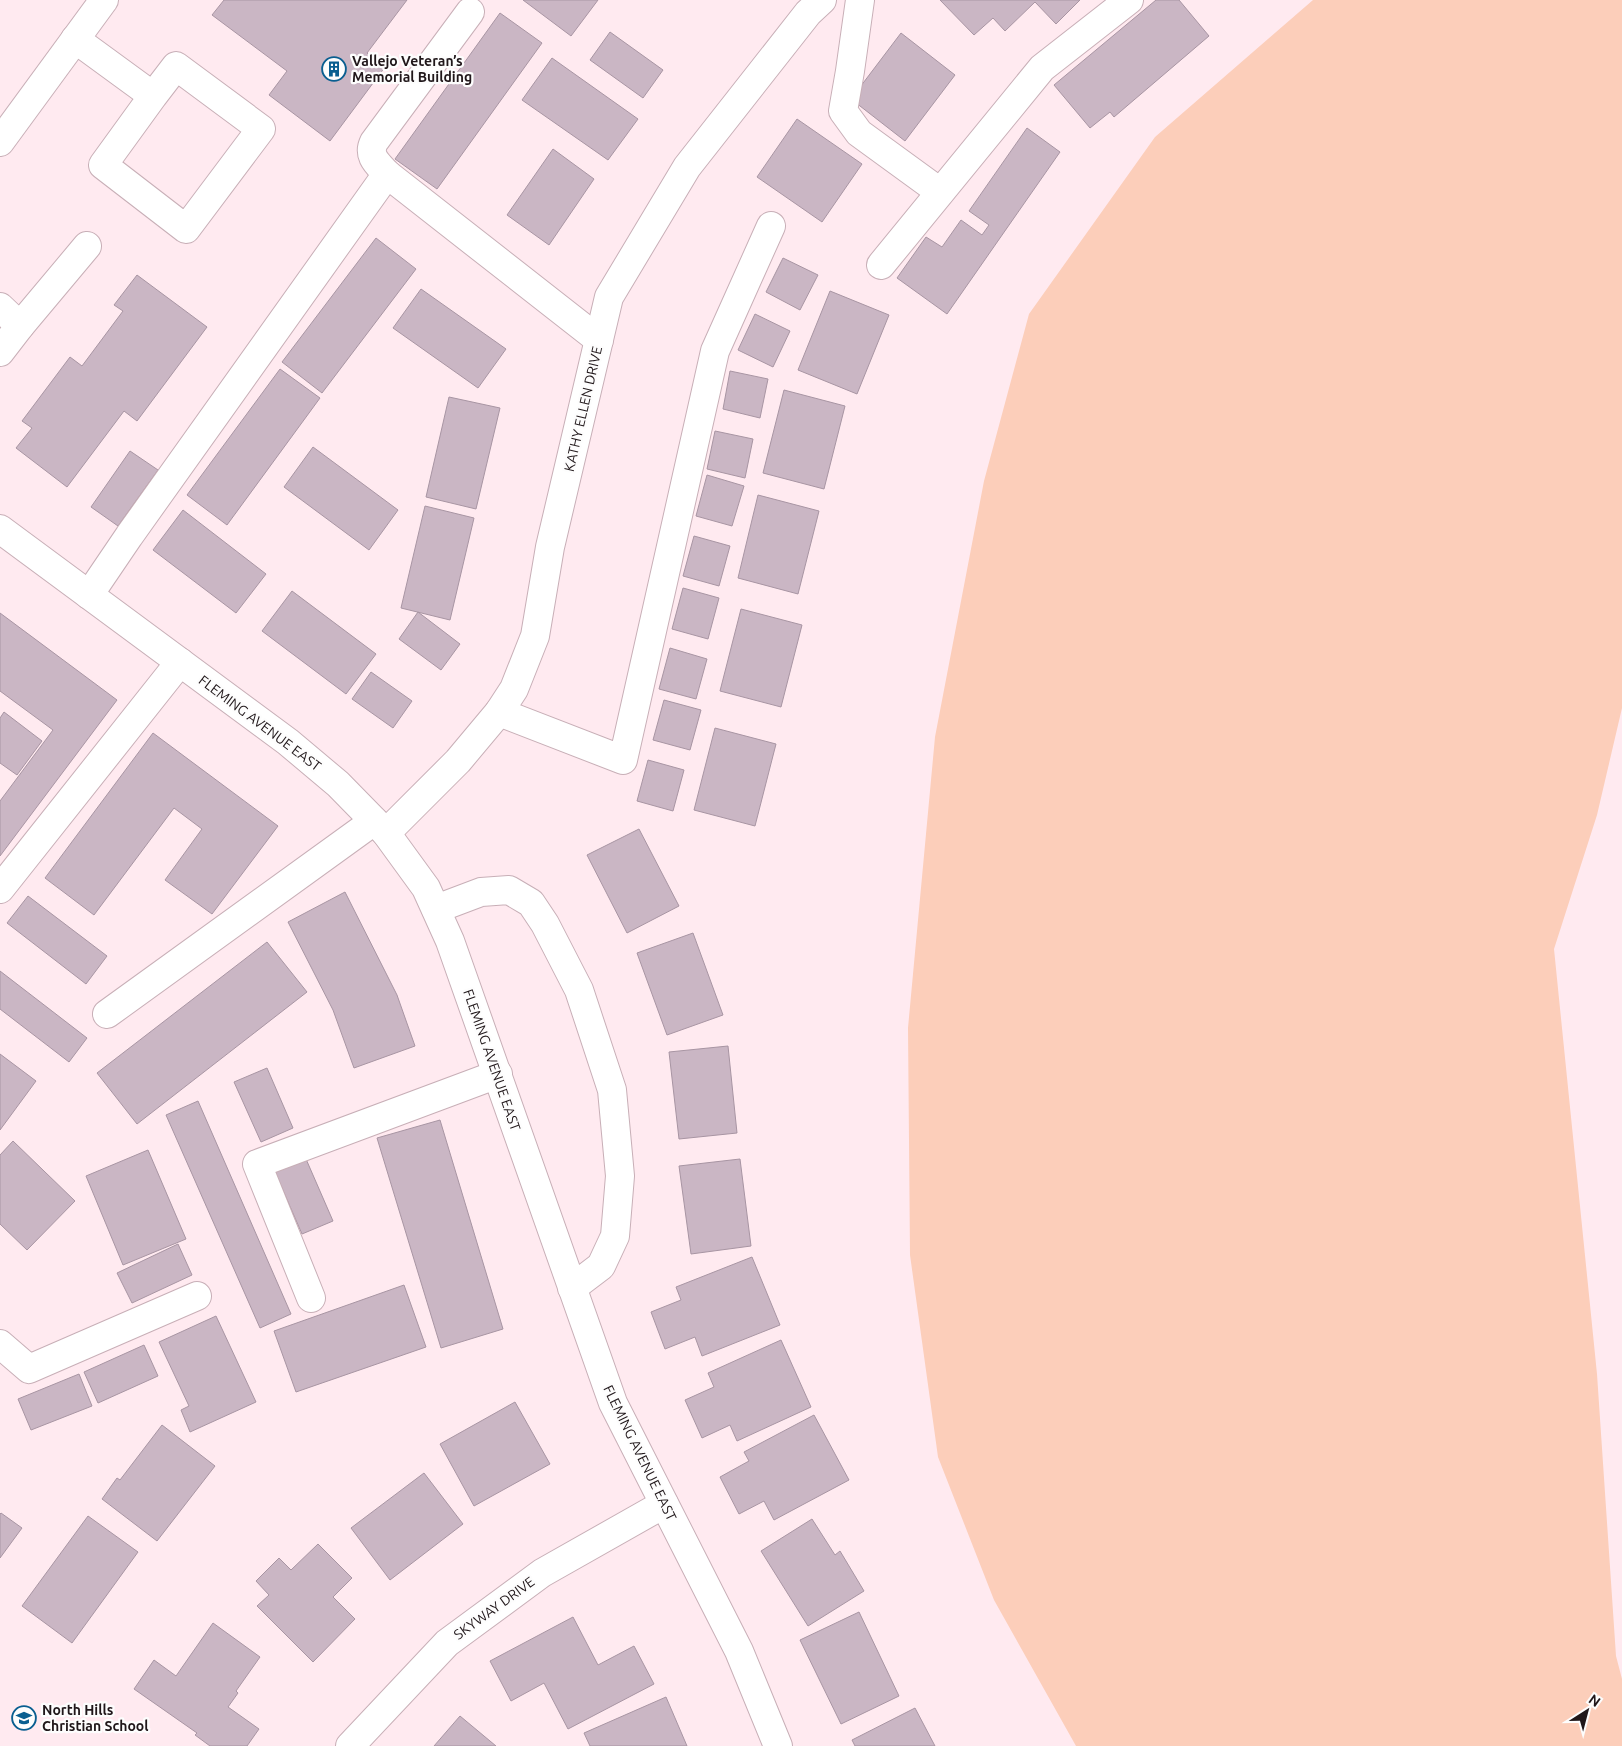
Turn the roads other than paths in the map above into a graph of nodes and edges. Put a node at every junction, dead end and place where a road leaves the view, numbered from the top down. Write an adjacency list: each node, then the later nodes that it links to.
1 (104, 0): 6 (street)
2 (822, 0): 16 (street, KATHY ELLEN DRIVE)
3 (860, 0): 10 (street)
4 (1129, 0): 10 (street)
5 (470, 12): 9 (street)
6 (76, 39): 7 (street); 8 (street)
7 (153, 96): 7 (street)
8 (0, 142)
9 (387, 174): 16 (street); 19 (street)
10 (940, 192): 13 (street)
11 (771, 226): 21 (street)
12 (87, 246): 15 (street)
13 (880, 265)
14 (0, 307): 15 (street)
15 (20, 326): 17 (street)
16 (599, 340): 21 (street, KATHY ELLEN DRIVE)
17 (0, 352)
18 (0, 529): 19 (street, FLEMING AVENUE EAST)
19 (89, 596): 20 (street, FLEMING AVENUE EAST)
20 (180, 662): 22 (street, FLEMING AVENUE EAST); 23 (street)
21 (499, 712): 22 (street, KATHY ELLEN DRIVE)
22 (380, 827): 24 (street, FLEMING AVENUE EAST); 25 (street, KATHY ELLEN DRIVE)
23 (0, 889)
24 (436, 910): 26 (street, FLEMING AVENUE EAST); 27 (street)
25 (107, 1014)
26 (498, 1074): 27 (street, FLEMING AVENUE EAST); 29 (street)
27 (572, 1288): 31 (street, FLEMING AVENUE EAST)
28 (197, 1296): 30 (street)
29 (311, 1298)
30 (0, 1344)
31 (664, 1504): 32 (street, SKYWAY DRIVE); 33 (street, FLEMING AVENUE EAST)
32 (350, 1746)
33 (778, 1746)

